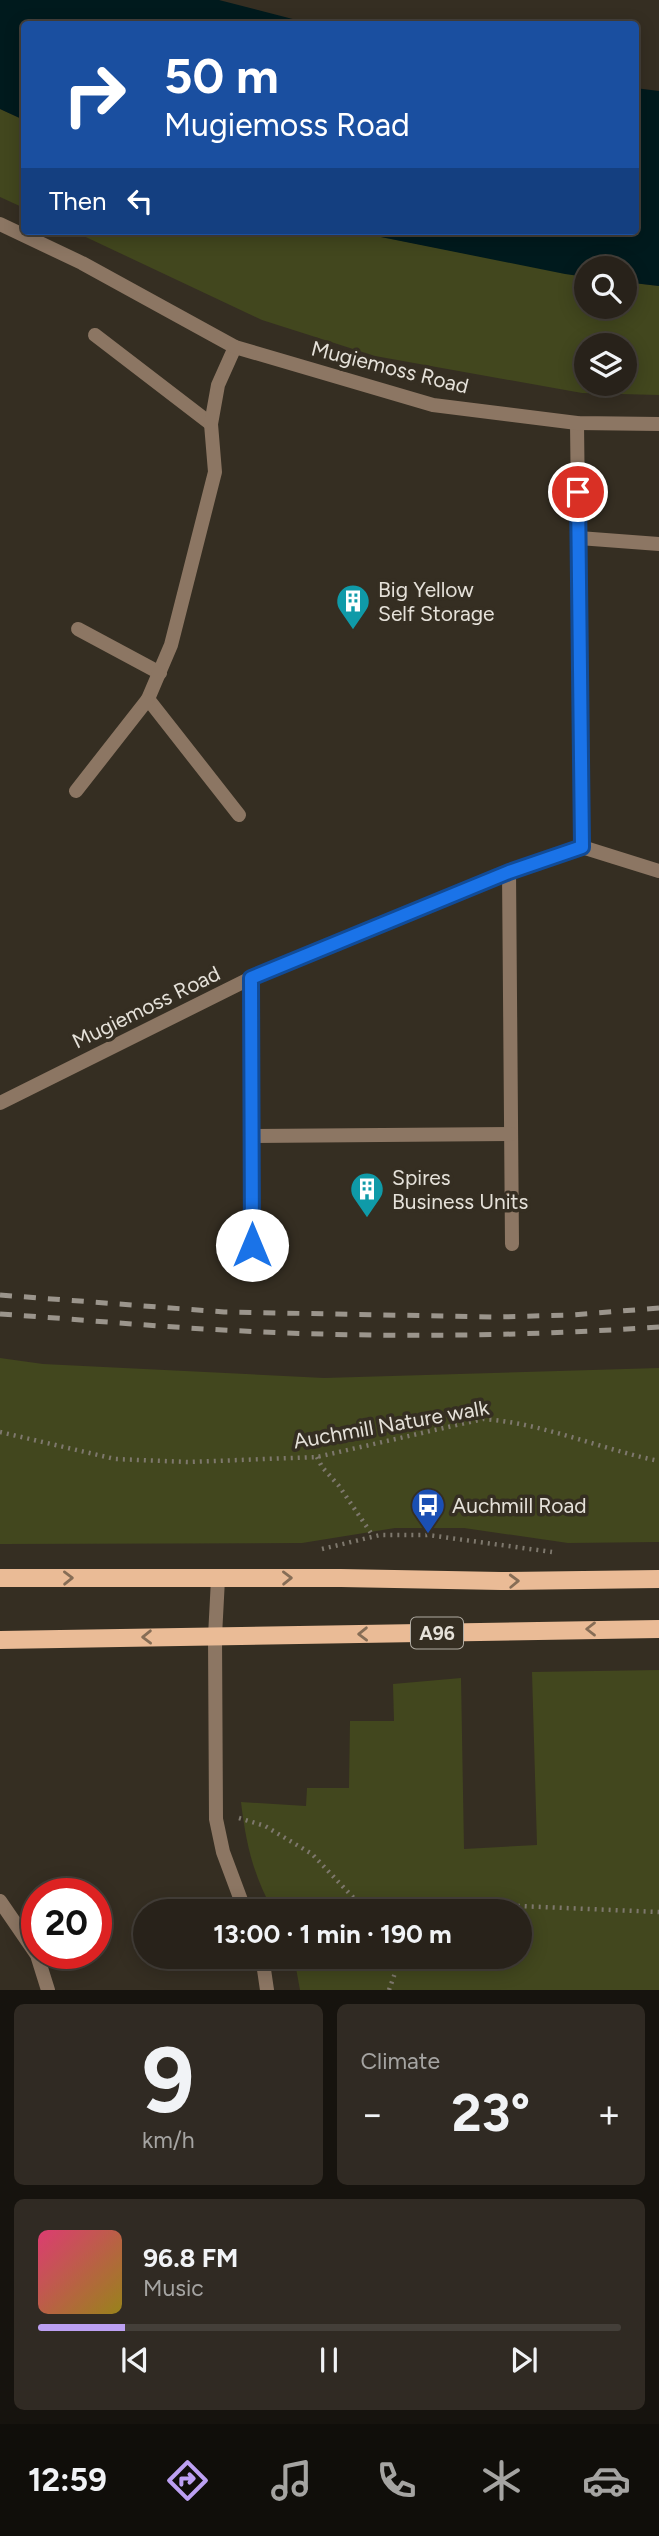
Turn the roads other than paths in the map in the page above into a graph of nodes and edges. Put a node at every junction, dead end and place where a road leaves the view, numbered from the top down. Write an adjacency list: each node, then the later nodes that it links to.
1 (0, 224): 2 (street, Mugiemoss Road)
2 (21, 234)
3 (23, 235): 5 (street, Mugiemoss Road)
4 (95, 335): 6 (street)
5 (235, 347): 6 (street); 7 (street, Mugiemoss Road)
6 (211, 424): 12 (street)
7 (578, 424): 8 (street, Mugiemoss Road); 9 (street)
8 (659, 424)
9 (579, 538): 10 (street); 16 (street)
10 (659, 544)
11 (78, 629): 12 (street)
12 (160, 673): 13 (street)
13 (148, 699): 14 (street); 15 (street)
14 (76, 790)
15 (239, 815)
16 (582, 847): 17 (street); 18 (street, Mugiemoss Road)
17 (659, 871)
18 (509, 872): 19 (street, Mugiemoss Road); 21 (street)
19 (251, 978): 20 (street, Mugiemoss Road); 22 (street)
20 (0, 1103)
21 (511, 1135): 22 (street); 23 (street)
22 (251, 1136): 24 (street)
23 (512, 1244)
24 (252, 1245)
25 (0, 1578): 26 (main road, one-way to 26)
26 (218, 1579): 27 (main road, one-way to 27); 29 (street)
27 (659, 1579)
28 (659, 1629): 29 (main road, A96, one-way to 29)
29 (215, 1636): 30 (main road, A96, one-way to 30); 31 (street)
30 (0, 1640)
31 (241, 1899)
32 (0, 1901): 34 (street)
33 (264, 1969): 35 (street)
34 (48, 1990)
35 (267, 1990)

